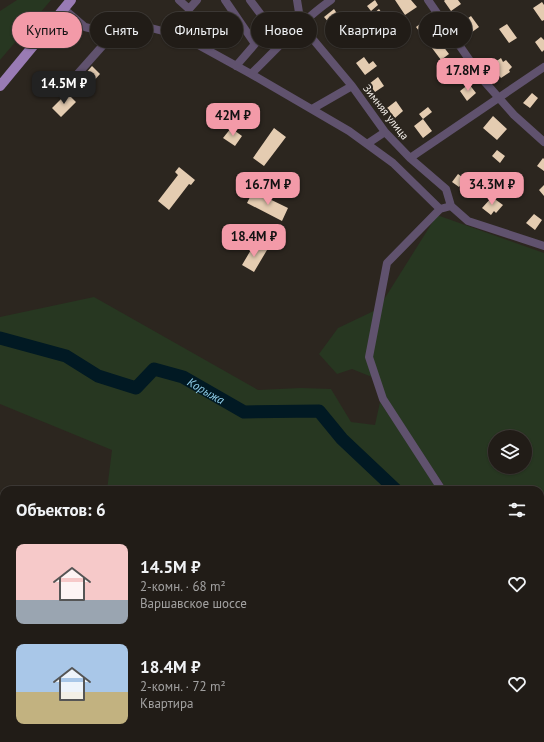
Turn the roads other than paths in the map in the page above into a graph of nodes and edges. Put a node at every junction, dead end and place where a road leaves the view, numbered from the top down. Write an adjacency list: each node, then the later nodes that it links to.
1 (71, 0): 9 (main road)
2 (179, 0): 3 (street)
3 (197, 0)
4 (224, 0): 15 (street)
5 (250, 0): 10 (street)
6 (297, 0): 11 (street)
7 (331, 0): 12 (street)
8 (428, 0): 26 (street)
9 (64, 9): 13 (street); 23 (main road)
10 (259, 12)
11 (299, 12)
12 (316, 12)
13 (90, 28)
14 (153, 28): 20 (street)
15 (251, 38)
16 (317, 44): 24 (street, Зимняя улица)
17 (101, 48): 25 (street)
18 (252, 48): 20 (street)
19 (278, 48): 22 (street)
20 (236, 66): 22 (street)
21 (544, 67): 26 (street)
22 (251, 74): 27 (street)
23 (0, 86)
24 (352, 86): 27 (street); 28 (street, Зимняя улица)
25 (66, 87)
26 (499, 98): 29 (street); 31 (street)
27 (312, 109): 30 (street)
28 (385, 132): 30 (street); 31 (street, Зимняя улица)
29 (544, 142)
30 (367, 144): 33 (street)
31 (410, 158): 32 (street, Зимняя улица)
32 (451, 206): 33 (street); 34 (street, Зимняя улица)
33 (440, 209): 35 (street)
34 (544, 246)
35 (439, 486)

